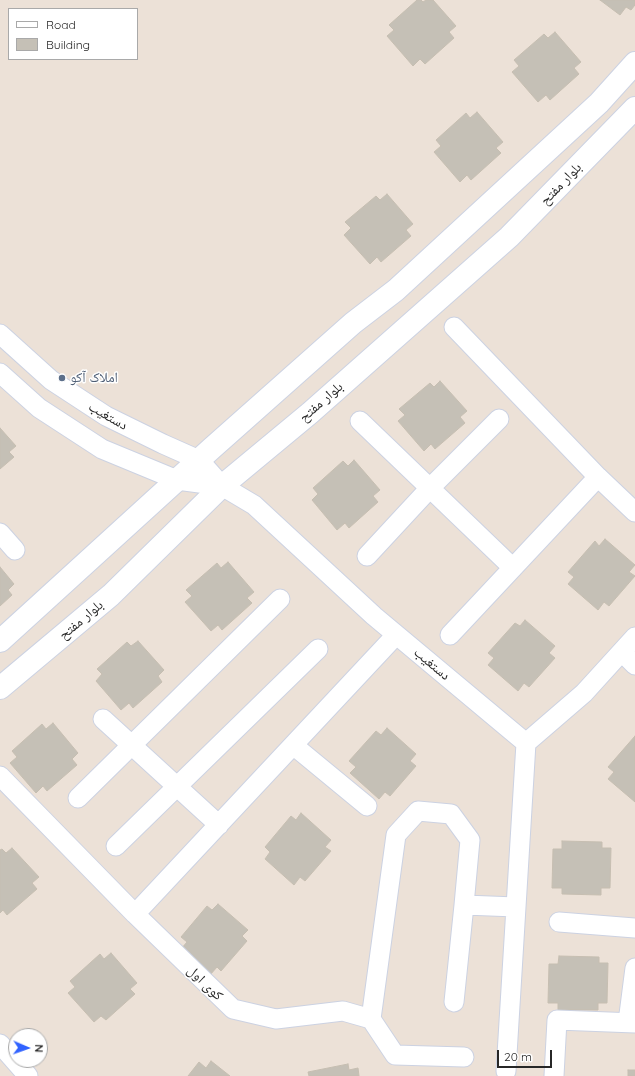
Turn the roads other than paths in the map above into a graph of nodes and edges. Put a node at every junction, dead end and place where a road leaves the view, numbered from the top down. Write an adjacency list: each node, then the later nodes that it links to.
1 (635, 62): 8 (street)
2 (635, 108): 11 (street, بلوار مفتح)
3 (454, 327): 9 (street)
4 (0, 335): 8 (street, دستغیب)
5 (0, 373): 10 (street, دستغیب)
6 (499, 420): 12 (street)
7 (360, 421): 12 (street)
8 (199, 460): 10 (street); 11 (street, دستغیب)
9 (598, 477): 13 (street); 17 (street)
10 (177, 480): 11 (street, دستغیب); 22 (street)
11 (222, 486): 19 (street, دستغیب); 26 (street, بلوار مفتح)
12 (430, 488): 16 (street); 17 (street)
13 (635, 512)
14 (0, 533): 15 (street)
15 (15, 550)
16 (367, 556)
17 (513, 568): 20 (street)
18 (280, 599): 30 (street)
19 (396, 635): 28 (street, دستغیب); 29 (street)
20 (450, 635)
21 (635, 636): 24 (street)
22 (0, 641)
23 (318, 649): 32 (street)
24 (622, 652): 25 (street); 28 (street)
25 (635, 665)
26 (0, 688)
27 (103, 719): 30 (street)
28 (526, 743): 38 (street)
29 (294, 745): 34 (street); 35 (street)
30 (132, 746): 32 (street); 33 (street)
31 (0, 776): 39 (street, کوی اول)
32 (176, 786): 35 (street); 36 (street)
33 (78, 798)
34 (367, 806)
35 (219, 824): 39 (street)
36 (116, 846)
37 (464, 905): 38 (street); 43 (street); 44 (street)
38 (516, 907): 48 (street)
39 (135, 914): 44 (street, کوی اول)
40 (559, 922): 41 (street)
41 (635, 928)
42 (635, 968): 45 (street)
43 (454, 1002)
44 (371, 1019): 47 (street)
45 (632, 1022): 50 (street)
46 (0, 1044): 49 (street)
47 (464, 1057)
48 (506, 1071)
49 (28, 1076)
50 (554, 1076)

